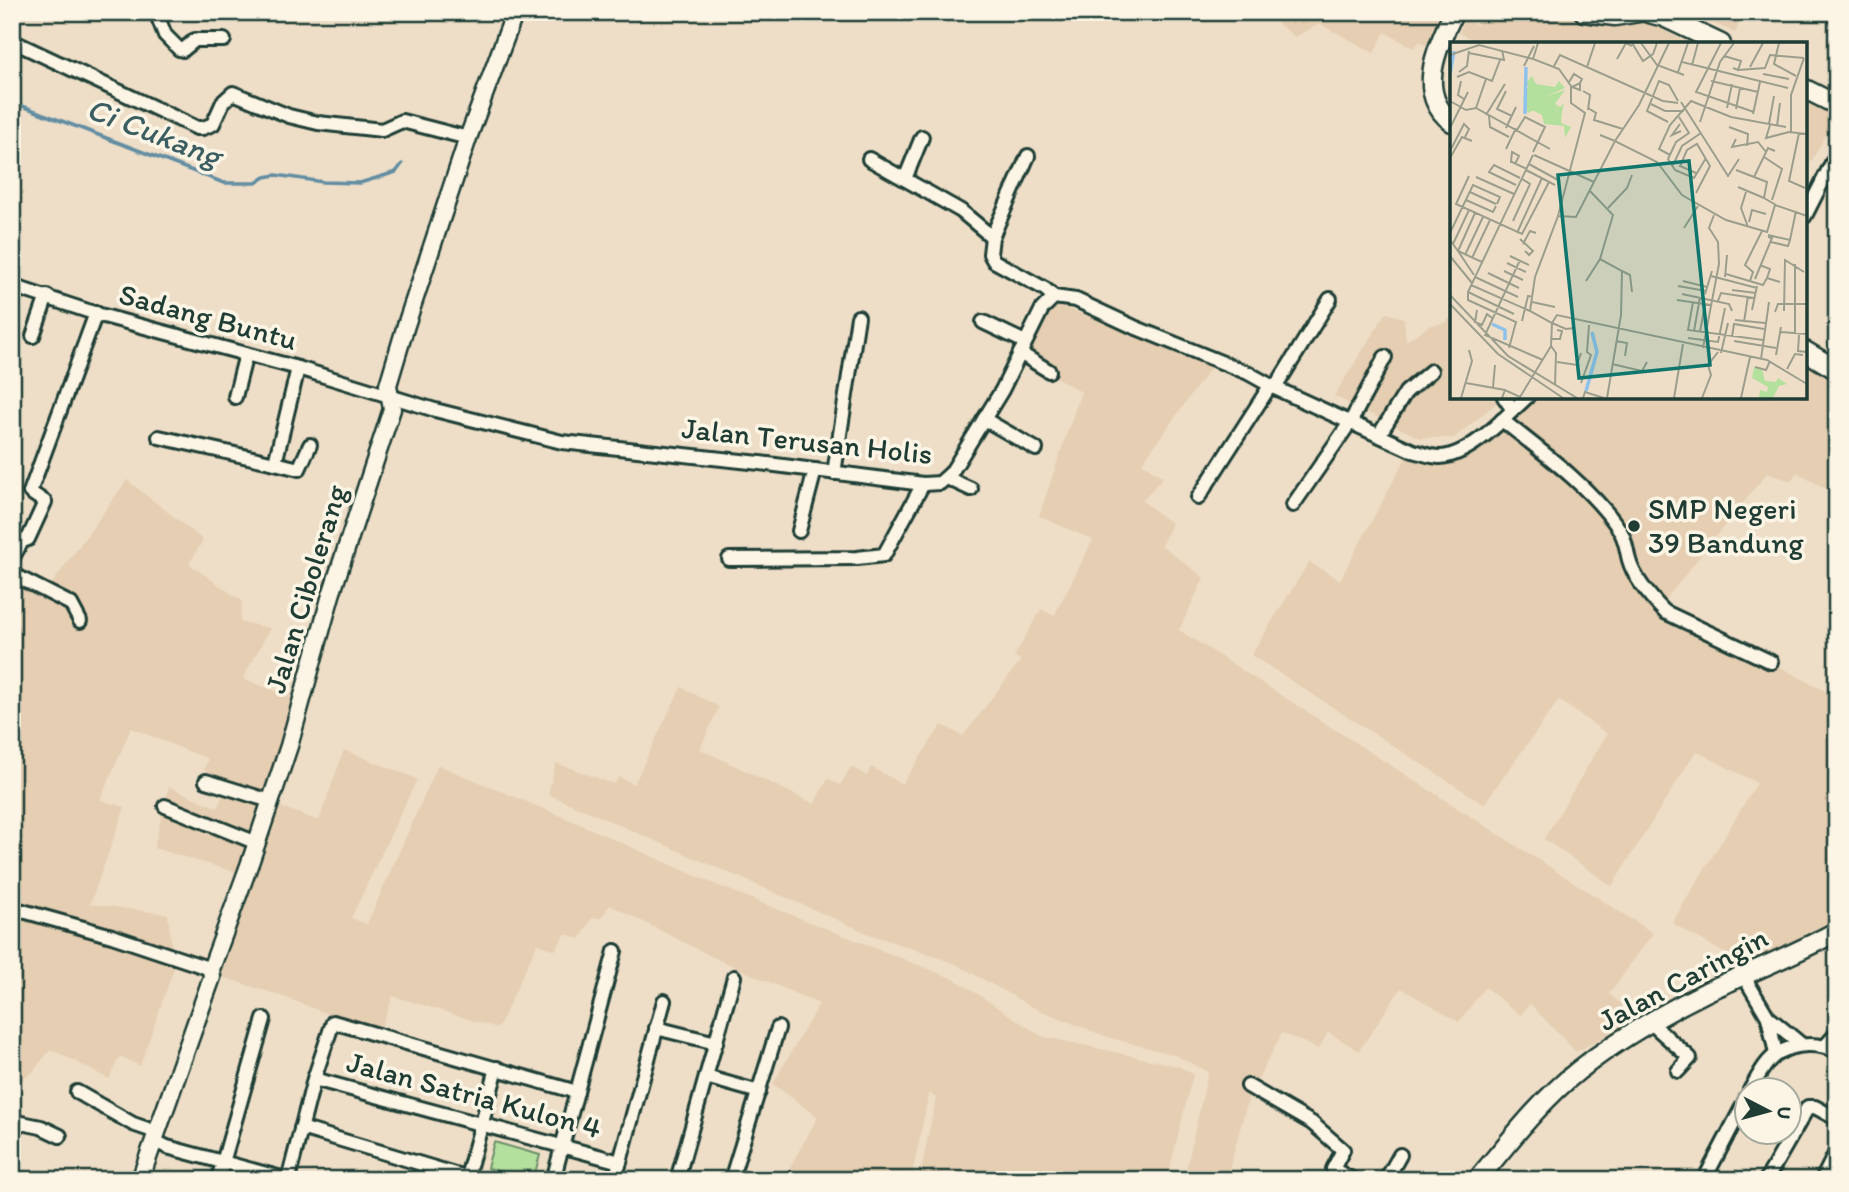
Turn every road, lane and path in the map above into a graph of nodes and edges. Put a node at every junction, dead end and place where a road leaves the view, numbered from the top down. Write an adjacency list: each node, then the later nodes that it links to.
1 (156, 12): 7 (street)
2 (515, 12): 14 (street, Jalan Cibolerang)
3 (1454, 12): 12 (main road)
4 (1584, 12): 5 (main road)
5 (1639, 12)
6 (1645, 12): 9 (main road)
7 (224, 40)
8 (12, 41): 14 (street)
9 (1717, 42)
10 (1807, 90): 11 (main road)
11 (1837, 105)
12 (1450, 120)
13 (922, 136): 18 (street)
14 (468, 138): 39 (street, Jalan Cibolerang)
15 (1837, 153): 19 (street)
16 (1028, 156): 20 (street)
17 (869, 159): 18 (street)
18 (905, 179): 20 (street)
19 (1811, 191)
20 (992, 237): 23 (street)
21 (12, 286): 22 (street, Sadang Buntu)
22 (47, 296): 25 (street, Sadang Buntu); 28 (street)
23 (1054, 297): 29 (street, Jalan Terusan Holis); 37 (street)
24 (1330, 299): 37 (street)
25 (96, 313): 31 (street, Sadang Buntu); 59 (street)
26 (858, 317): 52 (street)
27 (983, 322): 29 (street)
28 (33, 336)
29 (1022, 347): 36 (street); 43 (street, Jalan Terusan Holis)
30 (1807, 352): 34 (main road)
31 (246, 354): 33 (street, Sadang Buntu); 38 (street)
32 (1385, 356): 45 (street)
33 (298, 368): 39 (street, Sadang Buntu); 50 (street)
34 (1837, 370)
35 (1431, 371): 46 (street)
36 (1049, 372)
37 (1272, 387): 45 (street); 56 (street)
38 (235, 397)
39 (391, 397): 51 (street, Jalan Terusan Holis); 65 (street, Jalan Cibolerang)
40 (1505, 399): 42 (street)
41 (1525, 399): 42 (street)
42 (1513, 410): 44 (street)
43 (984, 419): 49 (street); 53 (street, Jalan Terusan Holis)
44 (1502, 420): 46 (street); 63 (street)
45 (1351, 421): 46 (street); 57 (street)
46 (1378, 435)
47 (159, 437): 50 (street)
48 (310, 445): 50 (street)
49 (1036, 449)
50 (275, 463)
51 (815, 470): 52 (street, Jalan Terusan Holis); 58 (street)
52 (834, 473): 54 (street, Jalan Terusan Holis)
53 (947, 478): 54 (street, Jalan Terusan Holis); 55 (street)
54 (923, 484): 60 (street)
55 (971, 489)
56 (1198, 498)
57 (1293, 505)
58 (799, 531)
59 (12, 559)
60 (729, 559)
61 (12, 574): 62 (street)
62 (80, 621)
63 (1771, 662)
64 (205, 781): 65 (street)
65 (270, 801): 67 (street, Jalan Cibolerang)
66 (165, 806): 67 (street)
67 (257, 843): 71 (street, Jalan Cibolerang)
68 (12, 908): 71 (street)
69 (1837, 932): 72 (main road, Jalan Caringin)
70 (614, 951): 92 (street)
71 (211, 969): 100 (street, Jalan Cibolerang)
72 (1743, 975): 75 (street); 77 (main road, Jalan Caringin)
73 (734, 977): 81 (street)
74 (664, 1001): 78 (street)
75 (1768, 1017): 82 (street); 84 (street)
76 (264, 1019): 104 (street)
77 (1650, 1022): 86 (street); 116 (main road, Jalan Caringin)
78 (656, 1028): 81 (street); 105 (street)
79 (778, 1028): 93 (street)
80 (1837, 1033): 83 (street)
81 (716, 1042): 88 (street)
82 (1802, 1045): 83 (street); 84 (street)
83 (1831, 1049)
84 (1776, 1054): 87 (street)
85 (497, 1068): 89 (street); 92 (street); 96 (street)
86 (1678, 1071)
87 (1759, 1076)
88 (706, 1077): 93 (street); 112 (street)
89 (314, 1079): 96 (street, Jalan Satria Kulon 4); 98 (street)
90 (1248, 1086): 114 (street)
91 (77, 1092): 100 (street)
92 (577, 1092): 101 (street)
93 (759, 1092): 113 (street)
94 (1837, 1119): 118 (street)
95 (12, 1121): 99 (street)
96 (482, 1123): 101 (street, Jalan Satria Kulon 4); 106 (street)
97 (1734, 1123): 117 (street)
98 (301, 1128): 106 (street); 109 (street)
99 (60, 1136)
100 (155, 1136): 104 (street); 107 (street, Jalan Cibolerang)
101 (562, 1146): 105 (street, Jalan Satria Kulon 4); 110 (street)
102 (1837, 1150): 119 (street)
103 (1400, 1154): 115 (street)
104 (223, 1162): 108 (street); 109 (street)
105 (620, 1162): 111 (street)
106 (471, 1179)
107 (140, 1180)
108 (218, 1180)
109 (288, 1180)
110 (553, 1180)
111 (615, 1180)
112 (677, 1180)
113 (731, 1180)
114 (1353, 1180)
115 (1386, 1180)
116 (1477, 1180)
117 (1704, 1180)
118 (1766, 1180)
119 (1822, 1180)

